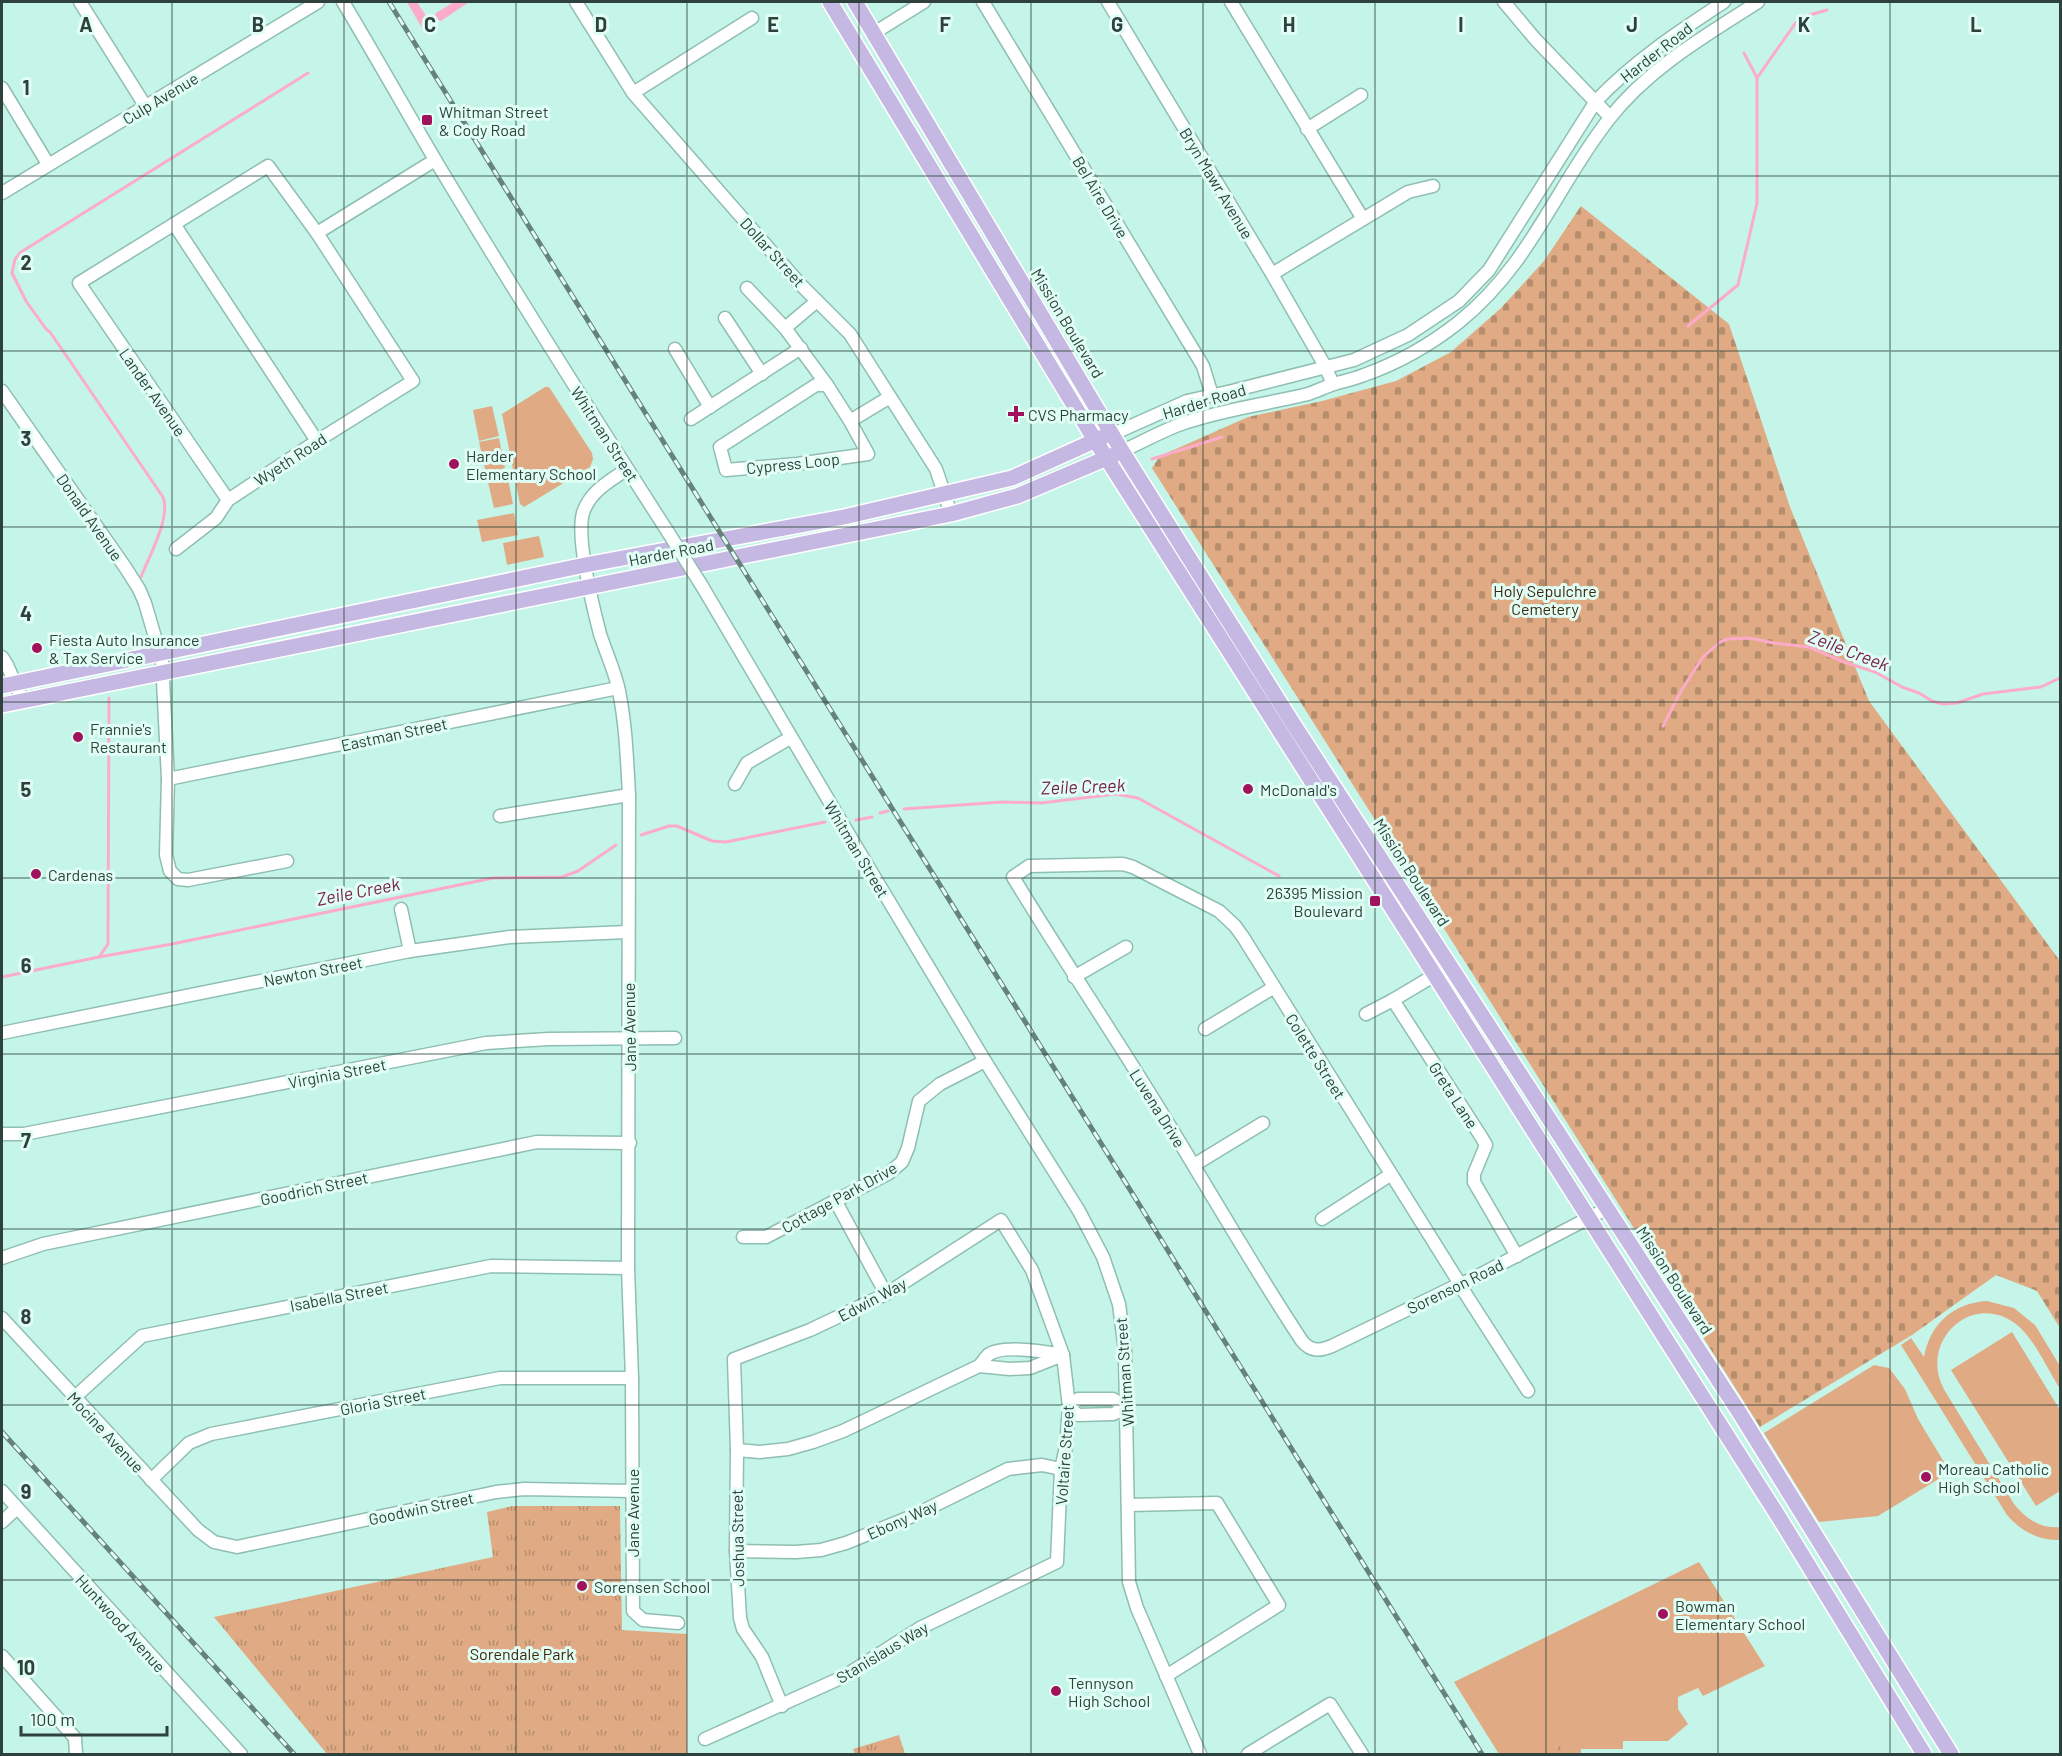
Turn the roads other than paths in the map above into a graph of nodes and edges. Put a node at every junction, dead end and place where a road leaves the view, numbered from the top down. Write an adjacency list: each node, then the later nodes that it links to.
1 (80, 2): 20 (street)
2 (318, 2): 20 (street, Culp Avenue)
3 (343, 2): 23 (street, Whitman Street)
4 (576, 2): 17 (street, Dollar Street)
5 (830, 2): 48 (main road)
6 (855, 2): 15 (main road, Mission Boulevard)
7 (924, 2): 15 (street)
8 (983, 2): 42 (street, Bel Aire Drive)
9 (1108, 2): 30 (street, Bryn Mawr Avenue)
10 (1231, 2): 22 (street)
11 (1504, 2): 19 (street)
12 (1724, 2): 19 (street, Harder Road)
13 (1758, 2): 21 (street, Harder Road)
14 (752, 18): 17 (street)
15 (874, 33): 47 (main road, Mission Boulevard)
16 (2, 88): 24 (street)
17 (633, 93): 32 (street, Dollar Street)
18 (1361, 95): 22 (street)
19 (1596, 102): 21 (street); 37 (street, Harder Road)
20 (146, 107): 24 (street, Culp Avenue)
21 (1610, 117): 39 (street, Harder Road)
22 (1307, 129): 27 (street)
23 (435, 160): 29 (street); 52 (street, Whitman Street)
24 (48, 164): 26 (street, Culp Avenue)
25 (1432, 186): 27 (street)
26 (2, 193)
27 (1363, 219): 30 (street)
28 (174, 224): 29 (street); 49 (street); 54 (street, Lander Avenue)
29 (317, 233): 49 (street, Wyeth Road)
30 (1272, 274): 37 (street, Bryn Mawr Avenue)
31 (747, 288): 34 (street)
32 (817, 301): 34 (street); 43 (street, Dollar Street)
33 (725, 318): 38 (street)
34 (785, 328): 35 (street)
35 (801, 348): 38 (street); 40 (street)
36 (675, 349): 44 (street)
37 (1325, 366): 39 (street); 42 (street, Harder Road)
38 (762, 374): 44 (street)
39 (1333, 384): 50 (street, Harder Road)
40 (827, 385): 46 (street, Cypress Loop); 46 (street, Cypress Loop)
41 (2, 391): 59 (street, Donald Avenue)
42 (1212, 395): 47 (street, Harder Road)
43 (890, 397): 46 (street); 53 (street, Dollar Street)
44 (710, 407): 45 (street)
45 (691, 419)
46 (850, 421)
47 (1113, 434): 48 (main road, Harder Road); 50 (main road, Mission Boulevard)
48 (1095, 440): 51 (main road); 53 (main road, Harder Road)
49 (317, 441): 54 (street, Wyeth Road)
50 (1122, 451): 51 (main road, Harder Road); 68 (main road, Mission Boulevard)
51 (1107, 458): 55 (main road, Harder Road); 66 (main road)
52 (627, 469): 57 (street, Jane Avenue); 67 (street, Whitman Street, bridge)
53 (944, 494): 55 (street, Dollar Street); 57 (main road, Harder Road)
54 (228, 500): 56 (street, Wyeth Road)
55 (951, 514): 58 (main road, Harder Road)
56 (176, 549)
57 (585, 565): 58 (street, Jane Avenue); 59 (main road, Harder Road)
58 (590, 586): 61 (main road, Harder Road); 63 (street, Jane Avenue)
59 (159, 652): 61 (street, Donald Avenue); 62 (main road, Harder Road)
60 (2, 657): 62 (street)
61 (164, 672): 64 (main road, Harder Road); 69 (street, Donald Avenue)
62 (8, 684): 64 (street)
63 (618, 688): 69 (street, Eastman Street); 71 (street, Jane Avenue)
64 (23, 701): 65 (main road, Harder Road)
65 (2, 705)
66 (1275, 723): 68 (main road); 79 (main road)
67 (790, 738): 70 (street); 88 (street, Whitman Street)
68 (1325, 769): 95 (main road, Mission Boulevard)
69 (168, 779): 73 (street, Donald Avenue)
70 (735, 784)
71 (629, 795): 72 (street); 76 (street, Jane Avenue)
72 (500, 816)
73 (287, 861)
74 (1013, 877): 80 (street, Luvena Drive); 81 (street, Colette Street)
75 (400, 909): 78 (street)
76 (627, 932): 78 (street, Newton Street); 86 (street, Jane Avenue)
77 (1126, 947): 80 (street)
78 (410, 951): 85 (street, Newton Street)
79 (1435, 975): 82 (street); 97 (main road)
80 (1074, 977): 92 (street, Luvena Drive)
81 (1273, 988): 84 (street); 93 (street, Colette Street)
82 (1394, 1000): 83 (street); 100 (street, Greta Lane)
83 (1365, 1014)
84 (1205, 1029)
85 (2, 1033)
86 (629, 1037): 87 (street, Virginia Street); 90 (street, Virginia Street); 91 (street, Jane Avenue)
87 (675, 1038)
88 (985, 1061): 94 (street, Cottage Park Drive); 114 (street, Whitman Street)
89 (1263, 1123): 92 (street)
90 (2, 1134)
91 (630, 1143): 101 (street, Goodrich Street); 102 (street, Jane Avenue)
92 (1194, 1165): 106 (street, Luvena Drive)
93 (1390, 1176): 96 (street); 103 (street, Colette Street)
94 (835, 1200): 99 (street, Cottage Park Drive); 104 (street)
95 (1608, 1208): 97 (street, Sorenson Road); 122 (main road, Mission Boulevard)
96 (1322, 1219)
97 (1589, 1219): 100 (street, Sorenson Road); 117 (main road)
98 (1001, 1220): 104 (street, Edwin Way); 107 (street, Voltaire Street)
99 (744, 1237)
100 (1517, 1256): 103 (street, Sorenson Road)
101 (2, 1258)
102 (628, 1268): 110 (street, Jane Avenue); 112 (street, Isabella Street)
103 (1460, 1284): 106 (street, Sorenson Road); 111 (street, Colette Street)
104 (886, 1294): 108 (street, Edwin Way)
105 (2, 1318): 112 (street, Mocine Avenue)
106 (1302, 1341)
107 (1063, 1355): 109 (street); 109 (street); 113 (street, Voltaire Street)
108 (734, 1359): 115 (street, Joshua Street)
109 (979, 1366): 115 (street)
110 (632, 1378): 118 (street, Gloria Street); 120 (street, Jane Avenue)
111 (1528, 1391)
112 (75, 1397): 118 (street, Mocine Avenue)
113 (1069, 1407): 114 (street); 116 (street, Voltaire Street)
114 (1127, 1408): 121 (street, Whitman Street)
115 (737, 1450): 126 (street, Joshua Street)
116 (1061, 1469): 126 (street, Ebony Way); 127 (street, Voltaire Street)
117 (1751, 1473): 122 (main road); 138 (main road)
118 (151, 1480): 125 (street, Mocine Avenue)
119 (2, 1491): 123 (street, Huntwood Avenue)
120 (632, 1491): 125 (street, Goodwin Street); 128 (street, Jane Avenue)
121 (1128, 1505): 130 (street, Whitman Street); 130 (street)
122 (1798, 1507): 139 (main road, Mission Boulevard)
123 (17, 1508): 124 (street); 133 (street, Huntwood Avenue)
124 (2, 1522)
125 (214, 1542)
126 (736, 1551): 131 (street, Joshua Street)
127 (1057, 1562): 131 (street, Stanislaus Way)
128 (678, 1623)
129 (2, 1656): 134 (street)
130 (1166, 1676): 135 (street, Whitman Street)
131 (782, 1706): 132 (street, Stanislaus Way)
132 (705, 1739)
133 (234, 1752)
134 (76, 1755)
135 (1200, 1755)
136 (1248, 1755): 137 (street)
137 (1362, 1755)
138 (1924, 1755)
139 (1951, 1755)

